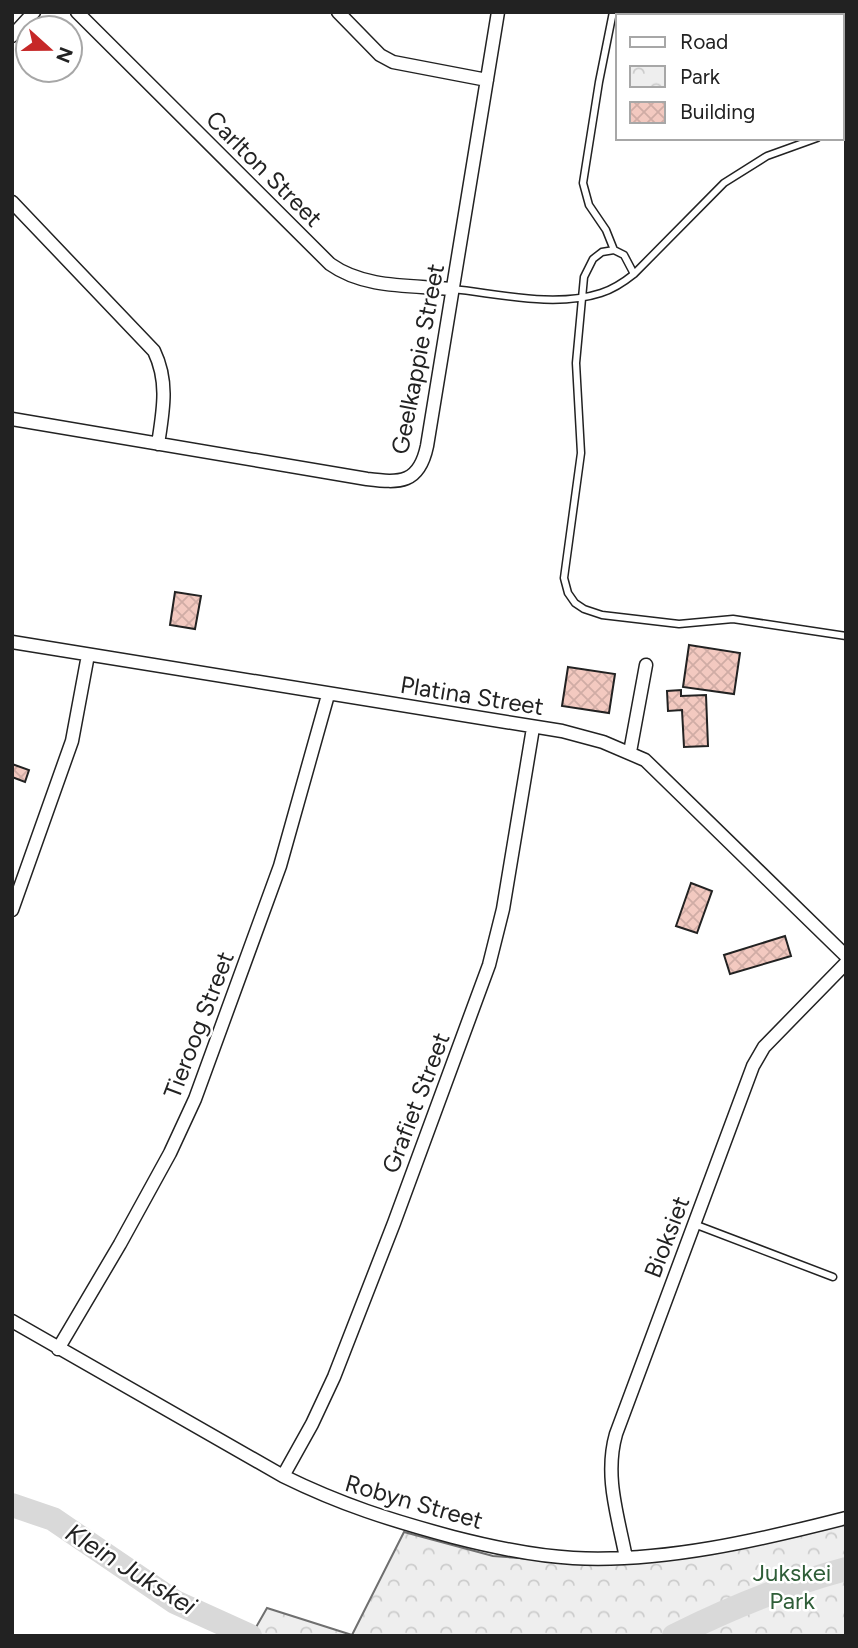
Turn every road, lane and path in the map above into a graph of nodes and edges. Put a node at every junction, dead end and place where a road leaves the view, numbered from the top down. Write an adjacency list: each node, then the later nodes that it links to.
1 (34, 12): 6 (street)
2 (77, 12): 12 (street, Carlton Street)
3 (338, 12): 7 (street)
4 (498, 12): 7 (street, Geelkappie Street)
5 (613, 12): 10 (lane)
6 (12, 36)
7 (487, 80): 12 (street, Geelkappie Street)
8 (811, 140): 11 (lane)
9 (12, 202): 15 (street)
10 (614, 250): 11 (lane); 13 (lane)
11 (634, 274): 13 (lane)
12 (453, 289): 13 (lane); 15 (street, Geelkappie Street)
13 (583, 297): 16 (lane)
14 (12, 419): 15 (street, Geelkappie Street)
15 (158, 444)
16 (846, 636)
17 (12, 642): 18 (street, Platina Street)
18 (88, 655): 20 (street, Platina Street); 23 (street)
19 (646, 665): 22 (street)
20 (328, 695): 21 (street, Platina Street); 29 (street, Tieroog Street)
21 (533, 728): 22 (street, Platina Street); 30 (street, Grafiet Street)
22 (630, 752): 24 (street, Platina Street)
23 (12, 910)
24 (846, 956)
25 (846, 963): 26 (street, Bioksiet)
26 (694, 1224): 27 (lane); 32 (street, Bioksiet)
27 (833, 1277)
28 (12, 1321): 29 (street, Robyn Street)
29 (58, 1349): 30 (street, Robyn Street)
30 (283, 1476): 32 (street, Robyn Street)
31 (846, 1518): 32 (street, Robyn Street)
32 (626, 1558)

